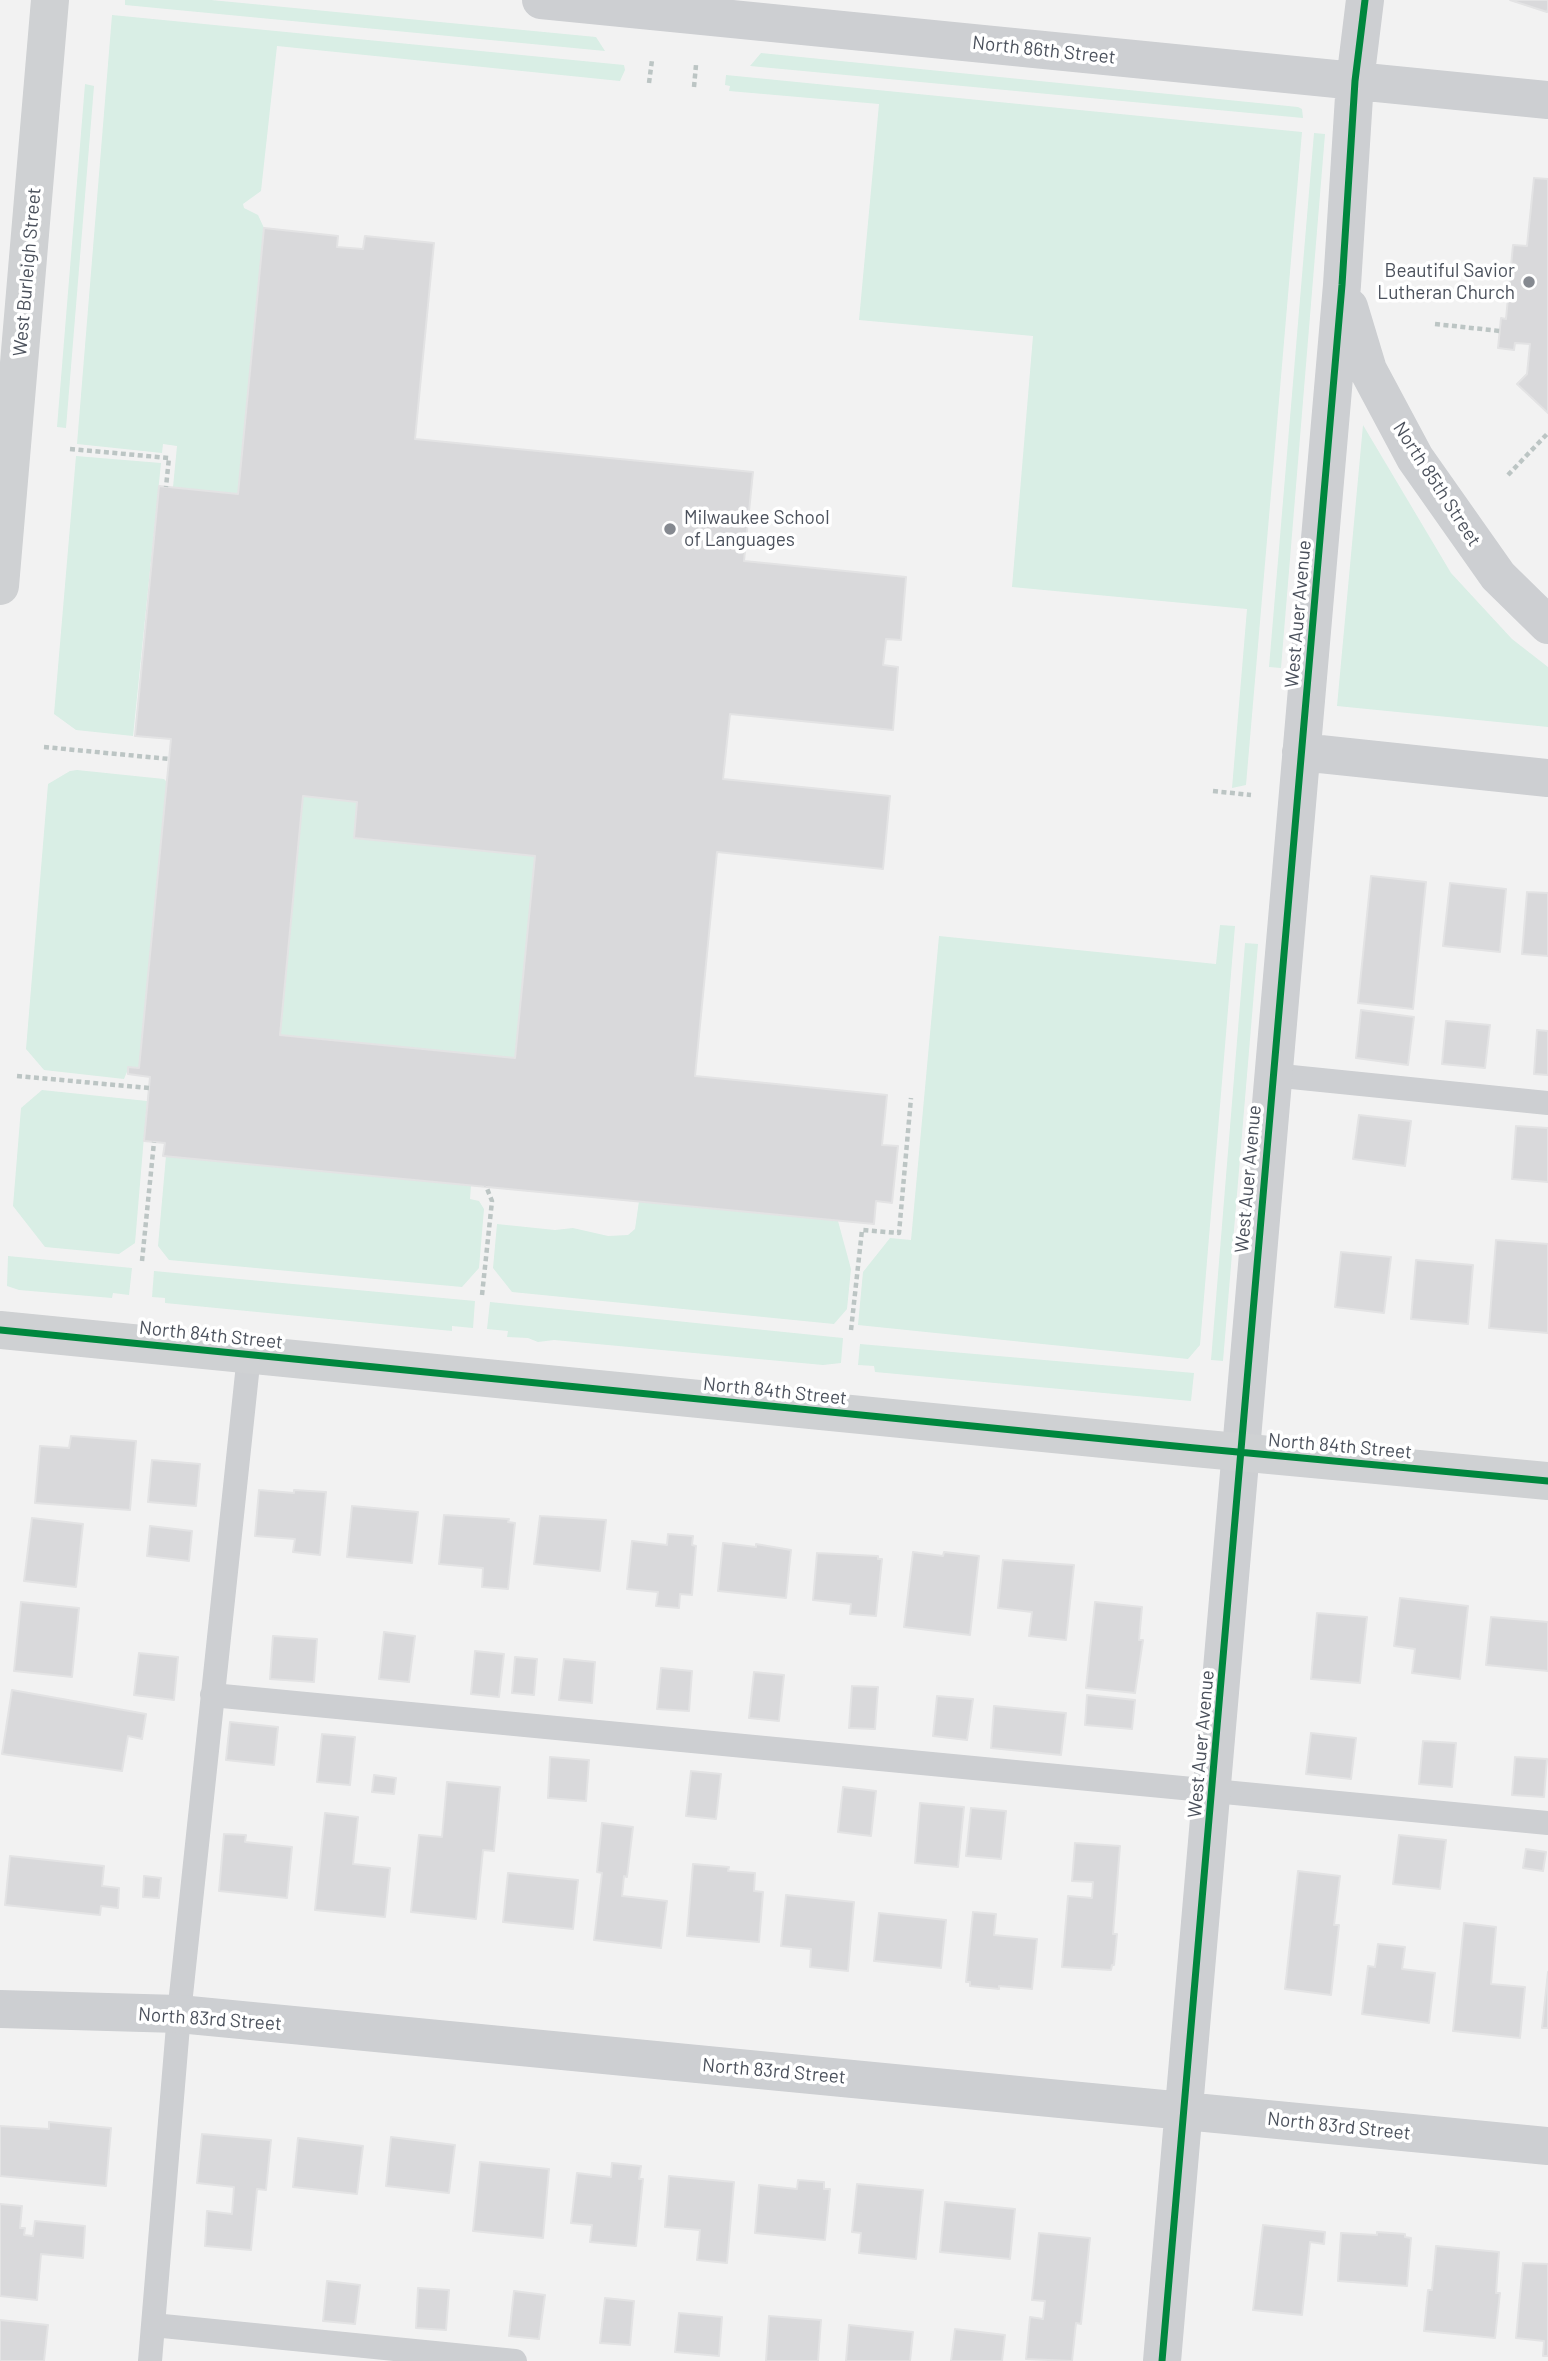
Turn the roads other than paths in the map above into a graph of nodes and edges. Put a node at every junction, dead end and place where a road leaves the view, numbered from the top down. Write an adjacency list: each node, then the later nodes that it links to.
1 (50, 0): 7 (street, West Burleigh Street)
2 (541, 0): 4 (street, North 86th Street)
3 (1365, 0): 4 (street, West Auer Avenue)
4 (1355, 81): 5 (street, North 86th Street); 6 (street, West Auer Avenue)
5 (1548, 100)
6 (1342, 285): 8 (street, North 85th Street); 9 (street, West Auer Avenue)
7 (0, 586)
8 (1548, 625)
9 (1301, 752): 10 (street); 11 (street, West Auer Avenue)
10 (1548, 778)
11 (1272, 1075): 12 (lane); 15 (street, West Auer Avenue)
12 (1548, 1103)
13 (0, 1330): 14 (street, North 84th Street)
14 (249, 1355): 15 (street, North 84th Street); 17 (lane)
15 (1241, 1453): 16 (street, North 84th Street); 18 (street, West Auer Avenue)
16 (1548, 1481)
17 (212, 1695): 18 (lane); 21 (lane)
18 (1213, 1790): 19 (lane); 22 (street, West Auer Avenue)
19 (1548, 1824)
20 (0, 2009): 21 (street, North 83rd Street)
21 (179, 2014): 22 (street, North 83rd Street); 24 (lane)
22 (1185, 2111): 23 (street, North 83rd Street); 27 (street, West Auer Avenue)
23 (1548, 2146)
24 (153, 2325): 25 (lane); 26 (lane)
25 (150, 2361)
26 (515, 2361)
27 (1162, 2361)

